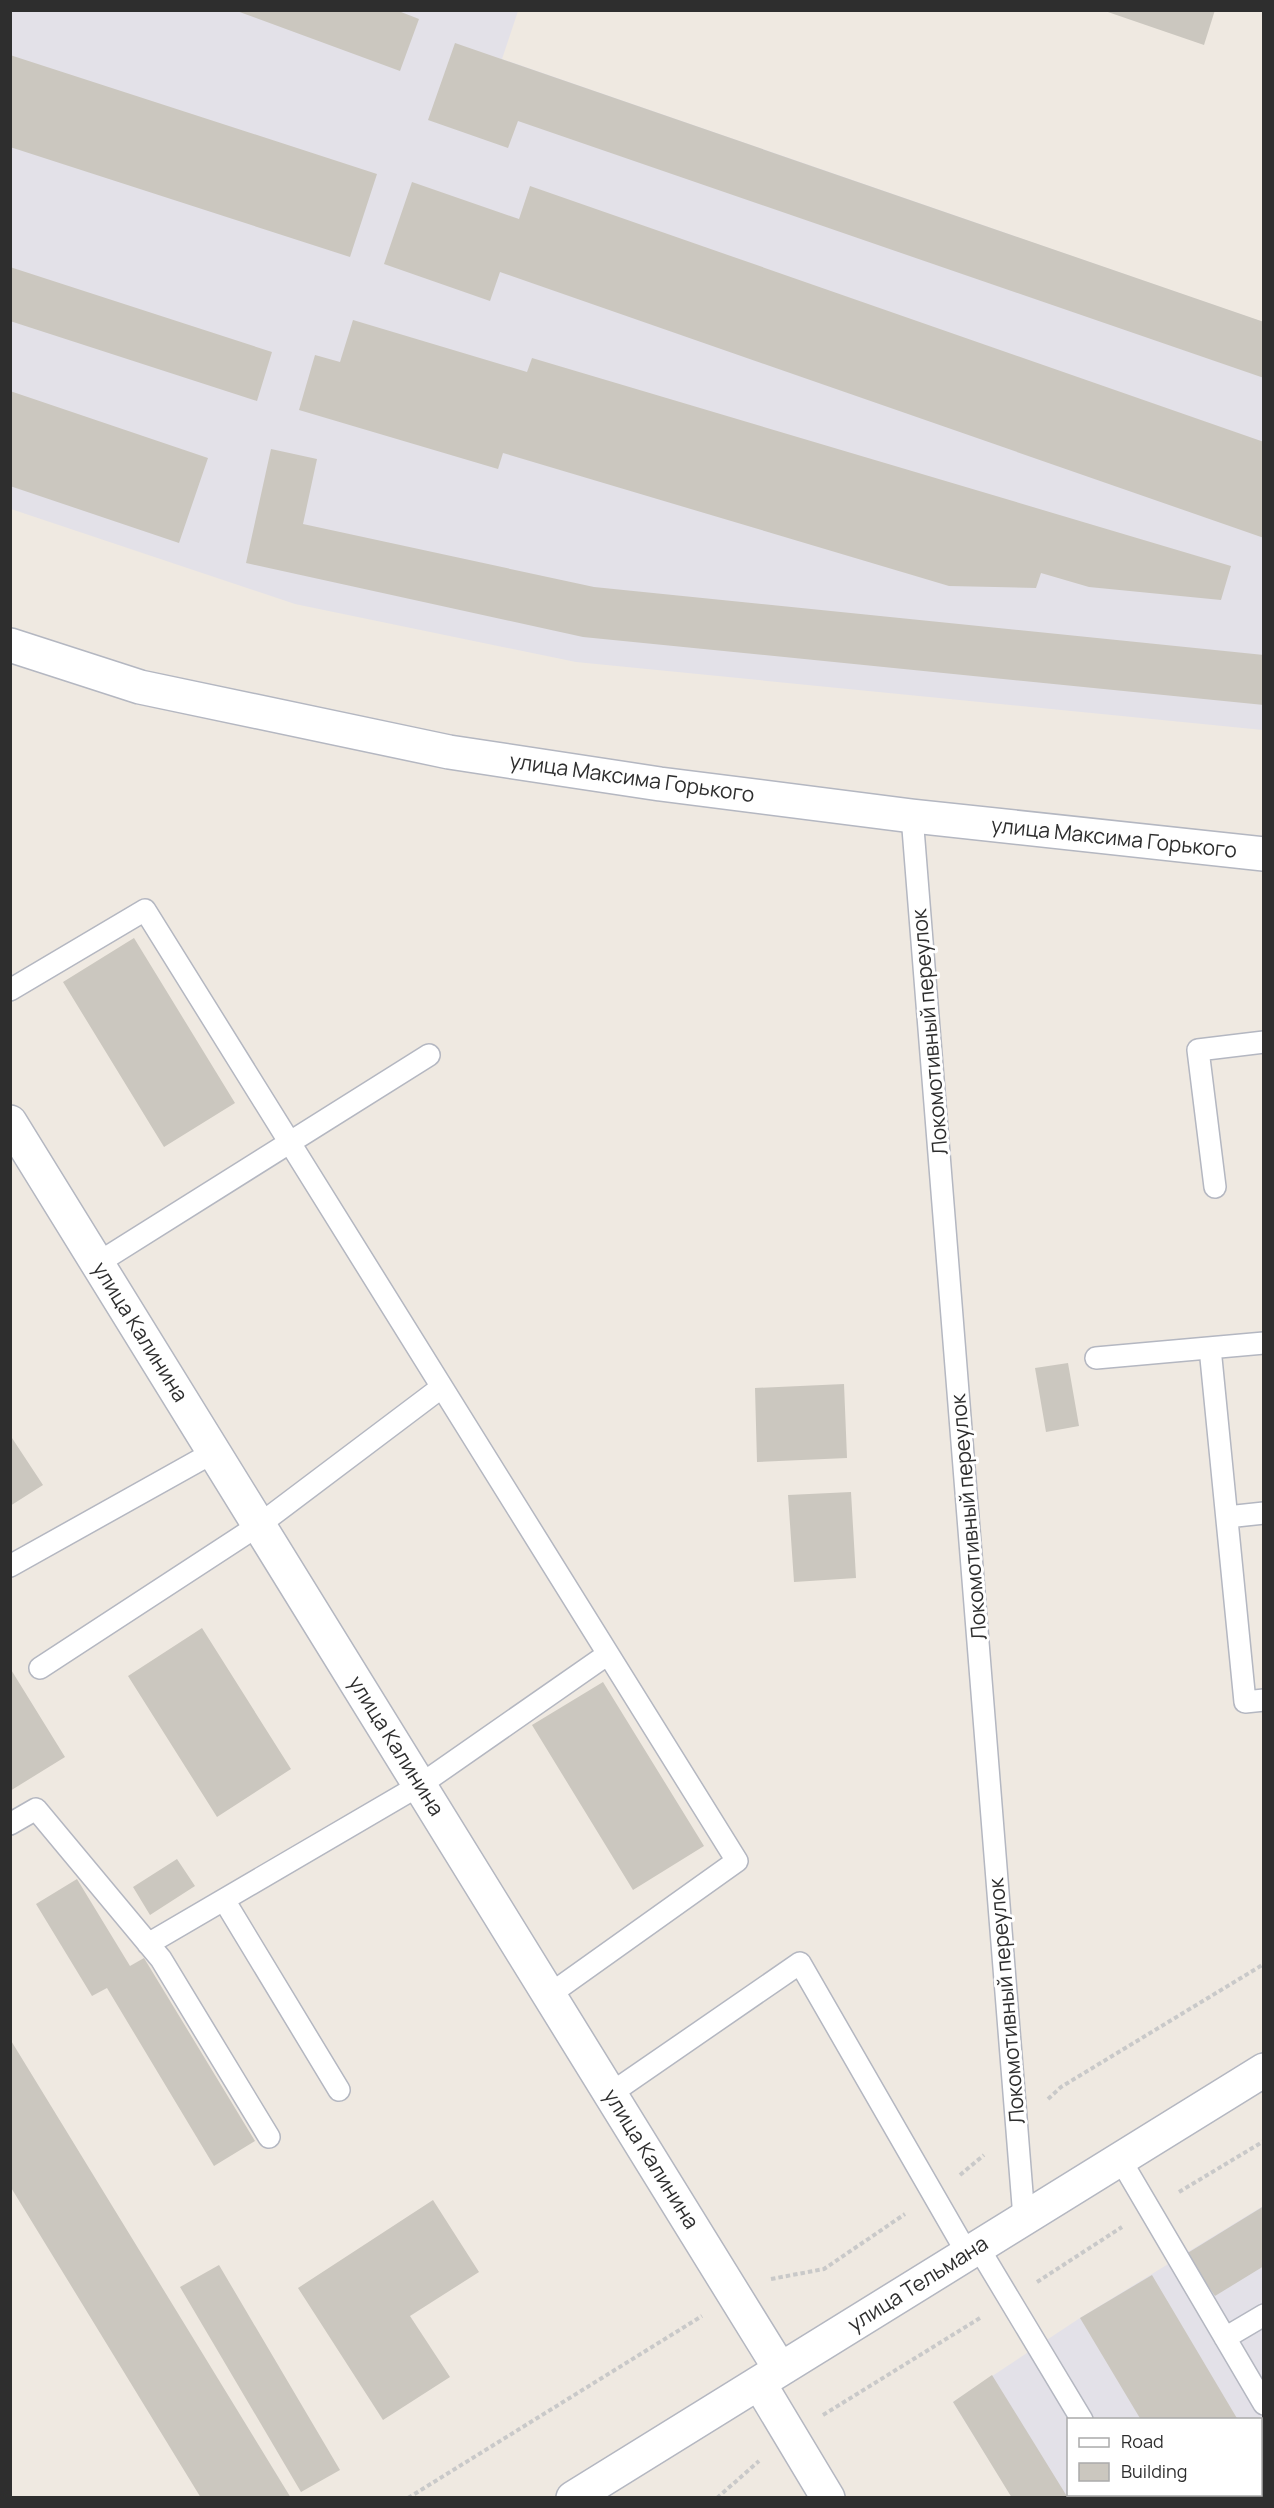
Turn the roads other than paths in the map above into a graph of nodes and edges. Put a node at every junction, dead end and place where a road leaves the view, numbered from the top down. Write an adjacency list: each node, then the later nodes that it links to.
1 (10, 645): 2 (street, улица Максима Горького)
2 (912, 816): 3 (street, улица Максима Горького); 33 (lane, Локомотивный переулок)
3 (1263, 854)
4 (10, 990): 8 (lane)
5 (1263, 1042): 9 (lane)
6 (429, 1055): 8 (lane)
7 (10, 1122): 10 (street, улица Калинина)
8 (290, 1142): 10 (lane); 14 (lane)
9 (1215, 1187)
10 (98, 1263): 15 (street, улица Калинина)
11 (1263, 1343): 12 (lane)
12 (1210, 1348): 13 (lane); 17 (lane)
13 (1096, 1358)
14 (442, 1387): 18 (lane); 20 (lane)
15 (214, 1452): 18 (street, улица Калинина); 19 (lane)
16 (1263, 1513): 17 (lane)
17 (1227, 1517): 22 (lane)
18 (259, 1525): 21 (lane); 23 (street, улица Калинина)
19 (10, 1566)
20 (609, 1654): 23 (lane); 27 (lane)
21 (40, 1668)
22 (1263, 1700)
23 (420, 1785): 25 (lane); 27 (street, улица Калинина)
24 (10, 1824): 26 (lane)
25 (224, 1900): 26 (lane); 29 (lane)
26 (148, 1944): 31 (lane)
27 (549, 1995): 30 (street, улица Калинина)
28 (1263, 2070): 32 (street, улица Тельмана)
29 (339, 2090)
30 (610, 2094): 34 (lane); 37 (street, улица Калинина)
31 (269, 2137)
32 (1120, 2159): 33 (street, улица Тельмана); 36 (lane)
33 (1024, 2218): 34 (street, улица Тельмана)
34 (973, 2250): 37 (street, улица Тельмана); 39 (lane)
35 (1263, 2315): 36 (lane)
36 (1225, 2338): 38 (lane)
37 (770, 2376): 40 (street, улица Тельмана); 41 (street, улица Калинина)
38 (1263, 2404)
39 (1081, 2418)
40 (578, 2496)
41 (828, 2498)

